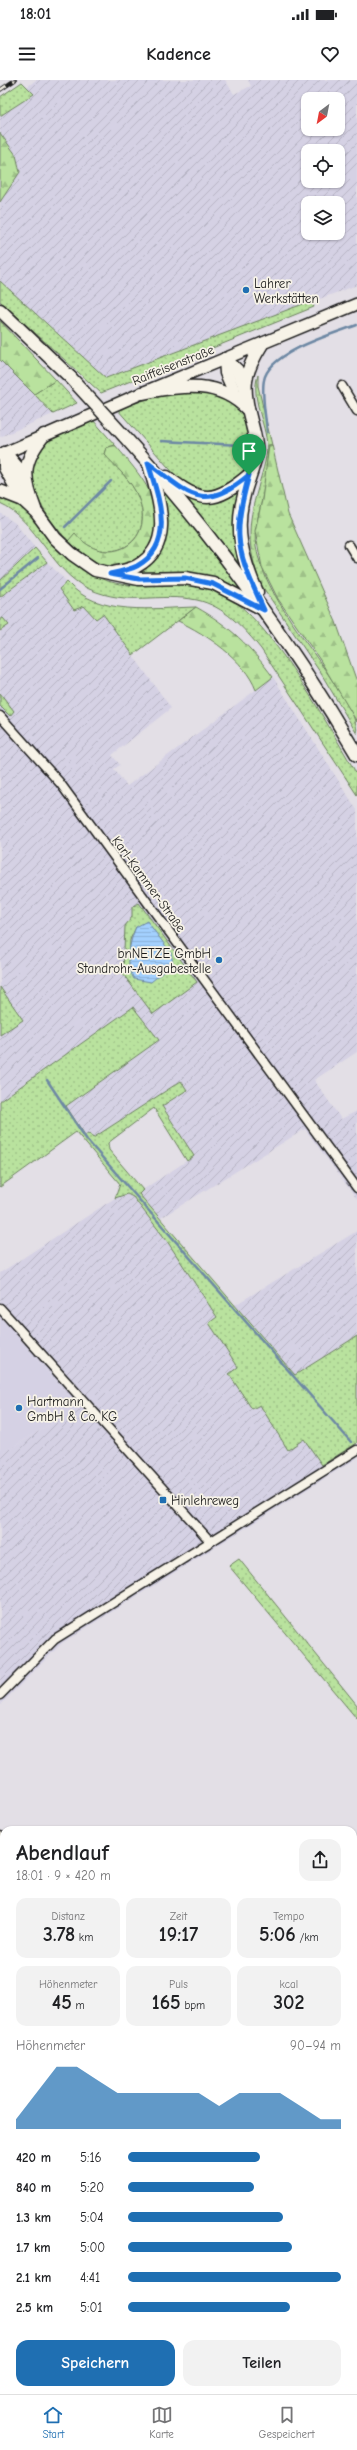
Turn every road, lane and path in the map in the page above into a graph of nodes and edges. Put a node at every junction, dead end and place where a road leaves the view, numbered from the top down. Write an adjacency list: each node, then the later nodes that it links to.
1 (357, 304): 3 (street, Raiffeisenstraße)
2 (0, 310): 13 (main road, bridge)
3 (262, 344): 4 (street, Raiffeisenstraße); 6 (main road)
4 (225, 359): 6 (main road); 7 (street, Raiffeisenstraße); 8 (main road)
5 (342, 386): 10 (street)
6 (244, 387): 9 (main road)
7 (142, 393): 8 (main road); 11 (street, Raiffeisenstraße)
8 (237, 398): 9 (main road)
9 (248, 410): 14 (main road)
10 (357, 411)
11 (44, 435): 12 (street, Raiffeisenstraße); 15 (main road)
12 (3, 454): 15 (main road); 17 (main road)
13 (148, 463): 14 (main road); 21 (main road); 22 (main road)
14 (249, 475): 22 (main road)
15 (27, 487): 18 (main road)
16 (0, 491): 17 (main road)
17 (23, 500): 18 (main road)
18 (36, 512): 21 (main road)
19 (348, 545): 20 (street)
20 (357, 558)
21 (110, 574): 22 (main road)
22 (264, 610): 25 (main road)
23 (0, 716): 24 (street, Karl-Kammer-Straße)
24 (3, 725): 26 (street, Karl-Kammer-Straße)
25 (357, 755)
26 (357, 1188)
27 (0, 1308): 29 (street)
28 (357, 1450): 29 (street)
29 (210, 1541): 30 (street)
30 (0, 1695)

